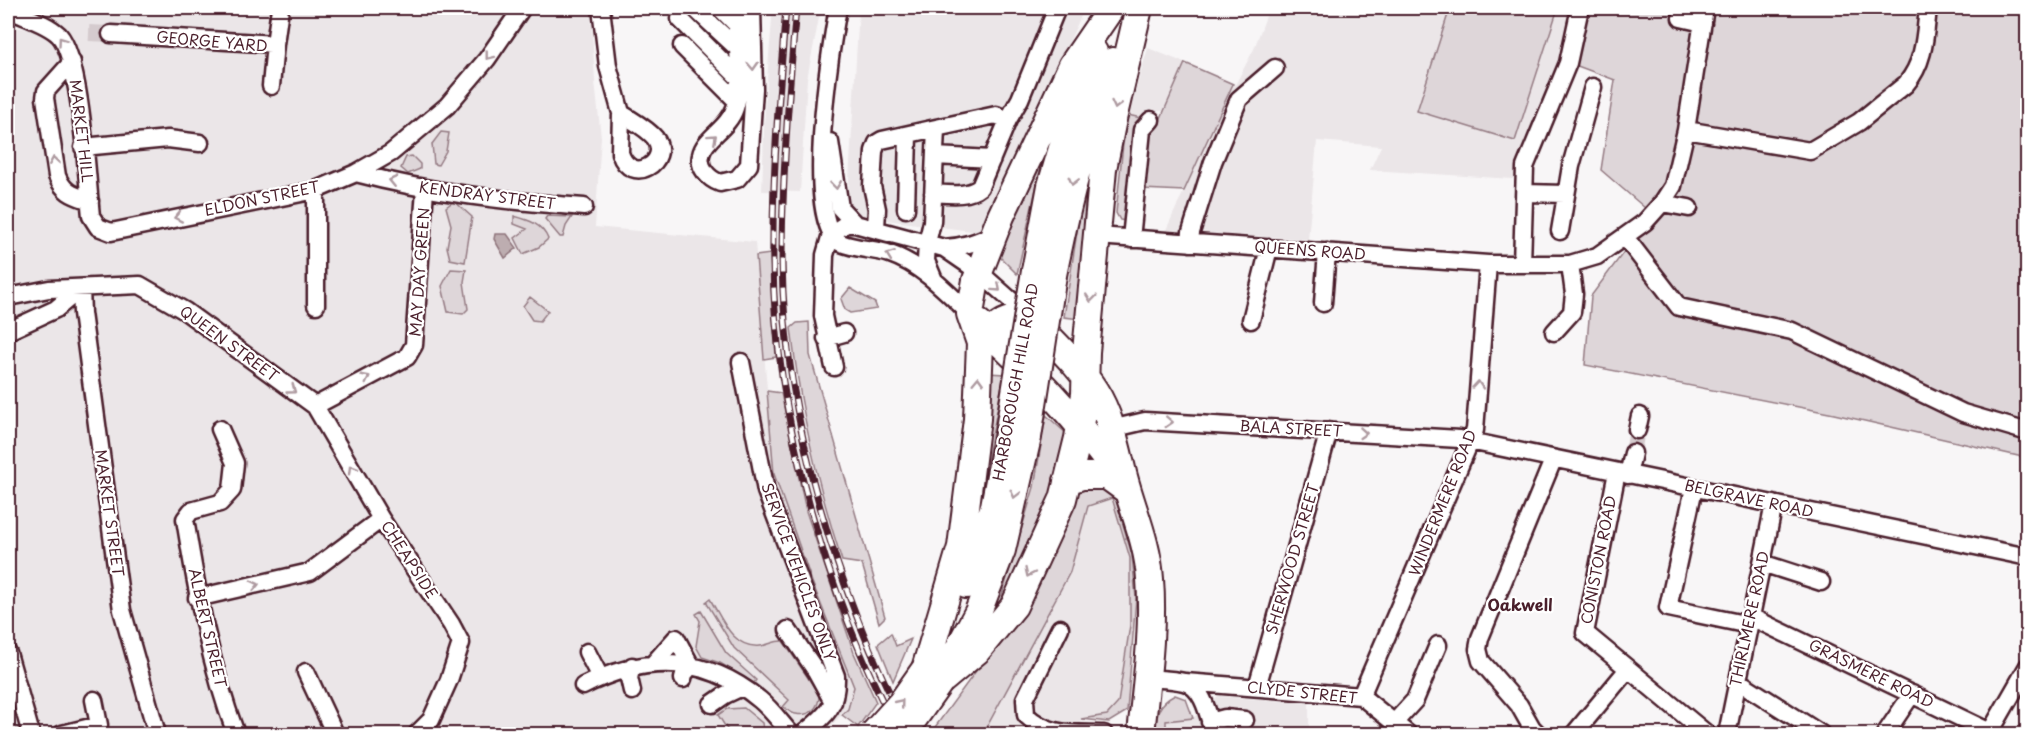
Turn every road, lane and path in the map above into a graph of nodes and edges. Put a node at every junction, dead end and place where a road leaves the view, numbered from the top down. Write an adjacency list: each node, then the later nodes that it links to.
1 (280, 8): 19 (street)
2 (522, 8): 35 (street, ELDON STREET, one-way to 35)
3 (601, 8): 25 (street)
4 (694, 8): 18 (street)
5 (708, 8): 18 (street)
6 (720, 8): 18 (street)
7 (838, 8): 24 (street)
8 (1057, 8): 26 (street)
9 (1137, 8): 52 (highway, one-way to 52); 64 (highway, HARBOROUGH HILL ROAD, one-way to 64)
10 (1580, 8): 39 (street)
11 (1928, 8): 29 (street)
12 (1110, 9): 51 (highway); 64 (highway, HARBOROUGH HILL ROAD)
13 (17, 10): 20 (street, MARKET HILL, one-way to 13)
14 (1704, 15): 15 (street); 29 (street, QUEENS ROAD)
15 (1681, 18)
16 (681, 26): 18 (street); 18 (street)
17 (111, 34): 19 (street, GEORGE YARD)
18 (738, 43): 18 (street, one-way to 18)
19 (275, 44): 22 (street, GEORGE YARD)
20 (72, 62): 32 (street, MARKET HILL); 41 (street, MARKET HILL, one-way to 20)
21 (1275, 68): 56 (street)
22 (271, 86)
23 (1593, 87): 40 (street)
24 (825, 106): 46 (street, one-way to 46); 50 (street)
25 (621, 113)
26 (1008, 120): 28 (street); 34 (street)
27 (1151, 120): 54 (street)
28 (936, 128): 30 (street); 33 (street)
29 (1686, 130): 42 (street, QUEENS ROAD)
30 (908, 135): 45 (street); 47 (street)
31 (200, 143): 32 (street)
32 (83, 147): 41 (street, MARKET HILL)
33 (935, 156): 34 (street); 38 (street)
34 (992, 159): 38 (street)
35 (356, 173): 36 (street, ELDON STREET); 37 (street, KENDRAY STREET, one-way to 35)
36 (316, 190): 49 (street, ELDON STREET, one-way to 49); 69 (street)
37 (427, 190): 43 (street, KENDRAY STREET); 82 (street, MAY DAY GREEN, one-way to 37)
38 (933, 193): 55 (street)
39 (1525, 193): 40 (street); 61 (street)
40 (1565, 194): 48 (street)
41 (90, 201): 49 (street, MARKET HILL)
42 (1662, 203): 44 (street); 53 (street, QUEENS ROAD)
43 (584, 207)
44 (1689, 208)
45 (906, 209)
46 (855, 224): 47 (street); 50 (street)
47 (876, 228): 55 (street)
48 (1560, 231)
49 (111, 232)
50 (831, 234): 65 (street, one-way to 50); 76 (street)
51 (994, 234): 57 (street); 63 (highway)
52 (1097, 236): 54 (street, QUEENS ROAD); 79 (highway, one-way to 79)
53 (1625, 237): 62 (street, QUEENS ROAD); 87 (street)
54 (1131, 239): 56 (street, QUEENS ROAD)
55 (927, 243): 57 (street); 65 (street)
56 (1191, 243): 58 (street, QUEENS ROAD)
57 (944, 248): 63 (street)
58 (1269, 248): 59 (street, QUEENS ROAD); 72 (street)
59 (1327, 252): 60 (street, QUEENS ROAD); 68 (street)
60 (1488, 264): 61 (street, QUEENS ROAD); 88 (street, WINDERMERE ROAD, one-way to 60)
61 (1522, 264): 62 (street, QUEENS ROAD)
62 (1570, 264): 74 (street)
63 (979, 272): 70 (highway); 71 (street, one-way to 71)
64 (1044, 273): 113 (highway, HARBOROUGH HILL ROAD, bridge)
65 (934, 281): 70 (street)
66 (81, 288): 67 (street); 73 (street); 82 (street, QUEEN STREET, one-way to 82); 133 (street, MARKET STREET)
67 (8, 297)
68 (1323, 303)
69 (316, 305)
70 (970, 314): 77 (highway)
71 (1032, 319): 77 (highway); 79 (highway)
72 (1251, 320)
73 (8, 331)
74 (1554, 332)
75 (844, 333): 76 (street)
76 (826, 338): 80 (street)
77 (985, 338): 81 (highway); 113 (highway, one-way to 77)
78 (741, 362): 125 (street, SERVICE VEHICLES ONLY)
79 (1082, 363): 81 (highway); 83 (highway); 85 (highway)
80 (834, 368)
81 (1042, 383): 83 (highway)
82 (315, 406): 96 (street, CHEAPSIDE, one-way to 82)
83 (1080, 426): 92 (highway); 93 (highway)
84 (220, 429): 100 (street, ALBERT STREET)
85 (1111, 429): 86 (street, BALA STREET, one-way to 86); 93 (highway)
86 (1329, 431): 88 (street, BALA STREET, one-way to 88); 120 (street, SHERWOOD STREET)
87 (2028, 432)
88 (1471, 443): 90 (street, BELGRAVE ROAD); 123 (street, WINDERMERE ROAD)
89 (1633, 453): 91 (street)
90 (1553, 460): 91 (street, BELGRAVE ROAD); 144 (street)
91 (1623, 473): 94 (street, BELGRAVE ROAD); 110 (street, CONISTON ROAD)
92 (1067, 480): 93 (highway); 113 (highway, one-way to 113)
93 (1122, 483): 115 (highway)
94 (1694, 488): 95 (street, BELGRAVE ROAD); 101 (street, GRASMERE ROAD)
95 (1773, 504): 97 (street, BELGRAVE ROAD); 98 (street, THIRLMERE ROAD)
96 (381, 519): 100 (street, one-way to 96); 136 (street, CHEAPSIDE)
97 (2027, 555)
98 (1762, 563): 99 (street); 101 (street, THIRLMERE ROAD)
99 (1821, 582)
100 (197, 598): 134 (street, ALBERT STREET)
101 (1750, 621): 116 (street, THIRLMERE ROAD); 122 (street, GRASMERE ROAD)
102 (1060, 627): 141 (street)
103 (788, 630): 125 (street)
104 (1438, 645): 128 (street)
105 (587, 652): 114 (street)
106 (8, 653): 131 (street)
107 (653, 664): 108 (street); 112 (street); 112 (street)
108 (632, 666): 114 (street); 121 (street)
109 (2028, 666): 130 (street)
110 (1629, 669): 145 (street); 146 (street, CONISTON ROAD)
111 (306, 672): 135 (street)
112 (687, 672): 119 (street)
113 (932, 676): 139 (highway, HARBOROUGH HILL ROAD, one-way to 113, bridge); 140 (highway, HARBOROUGH HILL ROAD, bridge)
114 (600, 677): 118 (street)
115 (1146, 678): 117 (street, CLYDE STREET); 142 (highway)
116 (1738, 681): 147 (street, THIRLMERE ROAD); 148 (street)
117 (1185, 682): 120 (street, CLYDE STREET); 129 (street)
118 (583, 686)
119 (742, 687): 126 (street); 137 (street)
120 (1257, 687): 123 (street, CLYDE STREET)
121 (632, 691)
122 (1912, 694): 130 (street, GRASMERE ROAD); 149 (street)
123 (1361, 696): 128 (street, CLYDE STREET)
124 (94, 700): 132 (street)
125 (832, 702): 138 (street)
126 (711, 704)
127 (1245, 720): 129 (street)
128 (1394, 723): 143 (street, CLYDE STREET)
129 (1212, 728)
130 (1989, 733)
131 (27, 734)
132 (62, 735)
133 (157, 735)
134 (236, 735)
135 (335, 735)
136 (417, 735)
137 (791, 735)
138 (803, 735)
139 (873, 735)
140 (903, 735)
141 (1104, 735)
142 (1142, 735)
143 (1408, 735)
144 (1538, 735)
145 (1574, 735)
146 (1707, 735)
147 (1727, 735)
148 (1821, 735)
149 (1885, 735)

